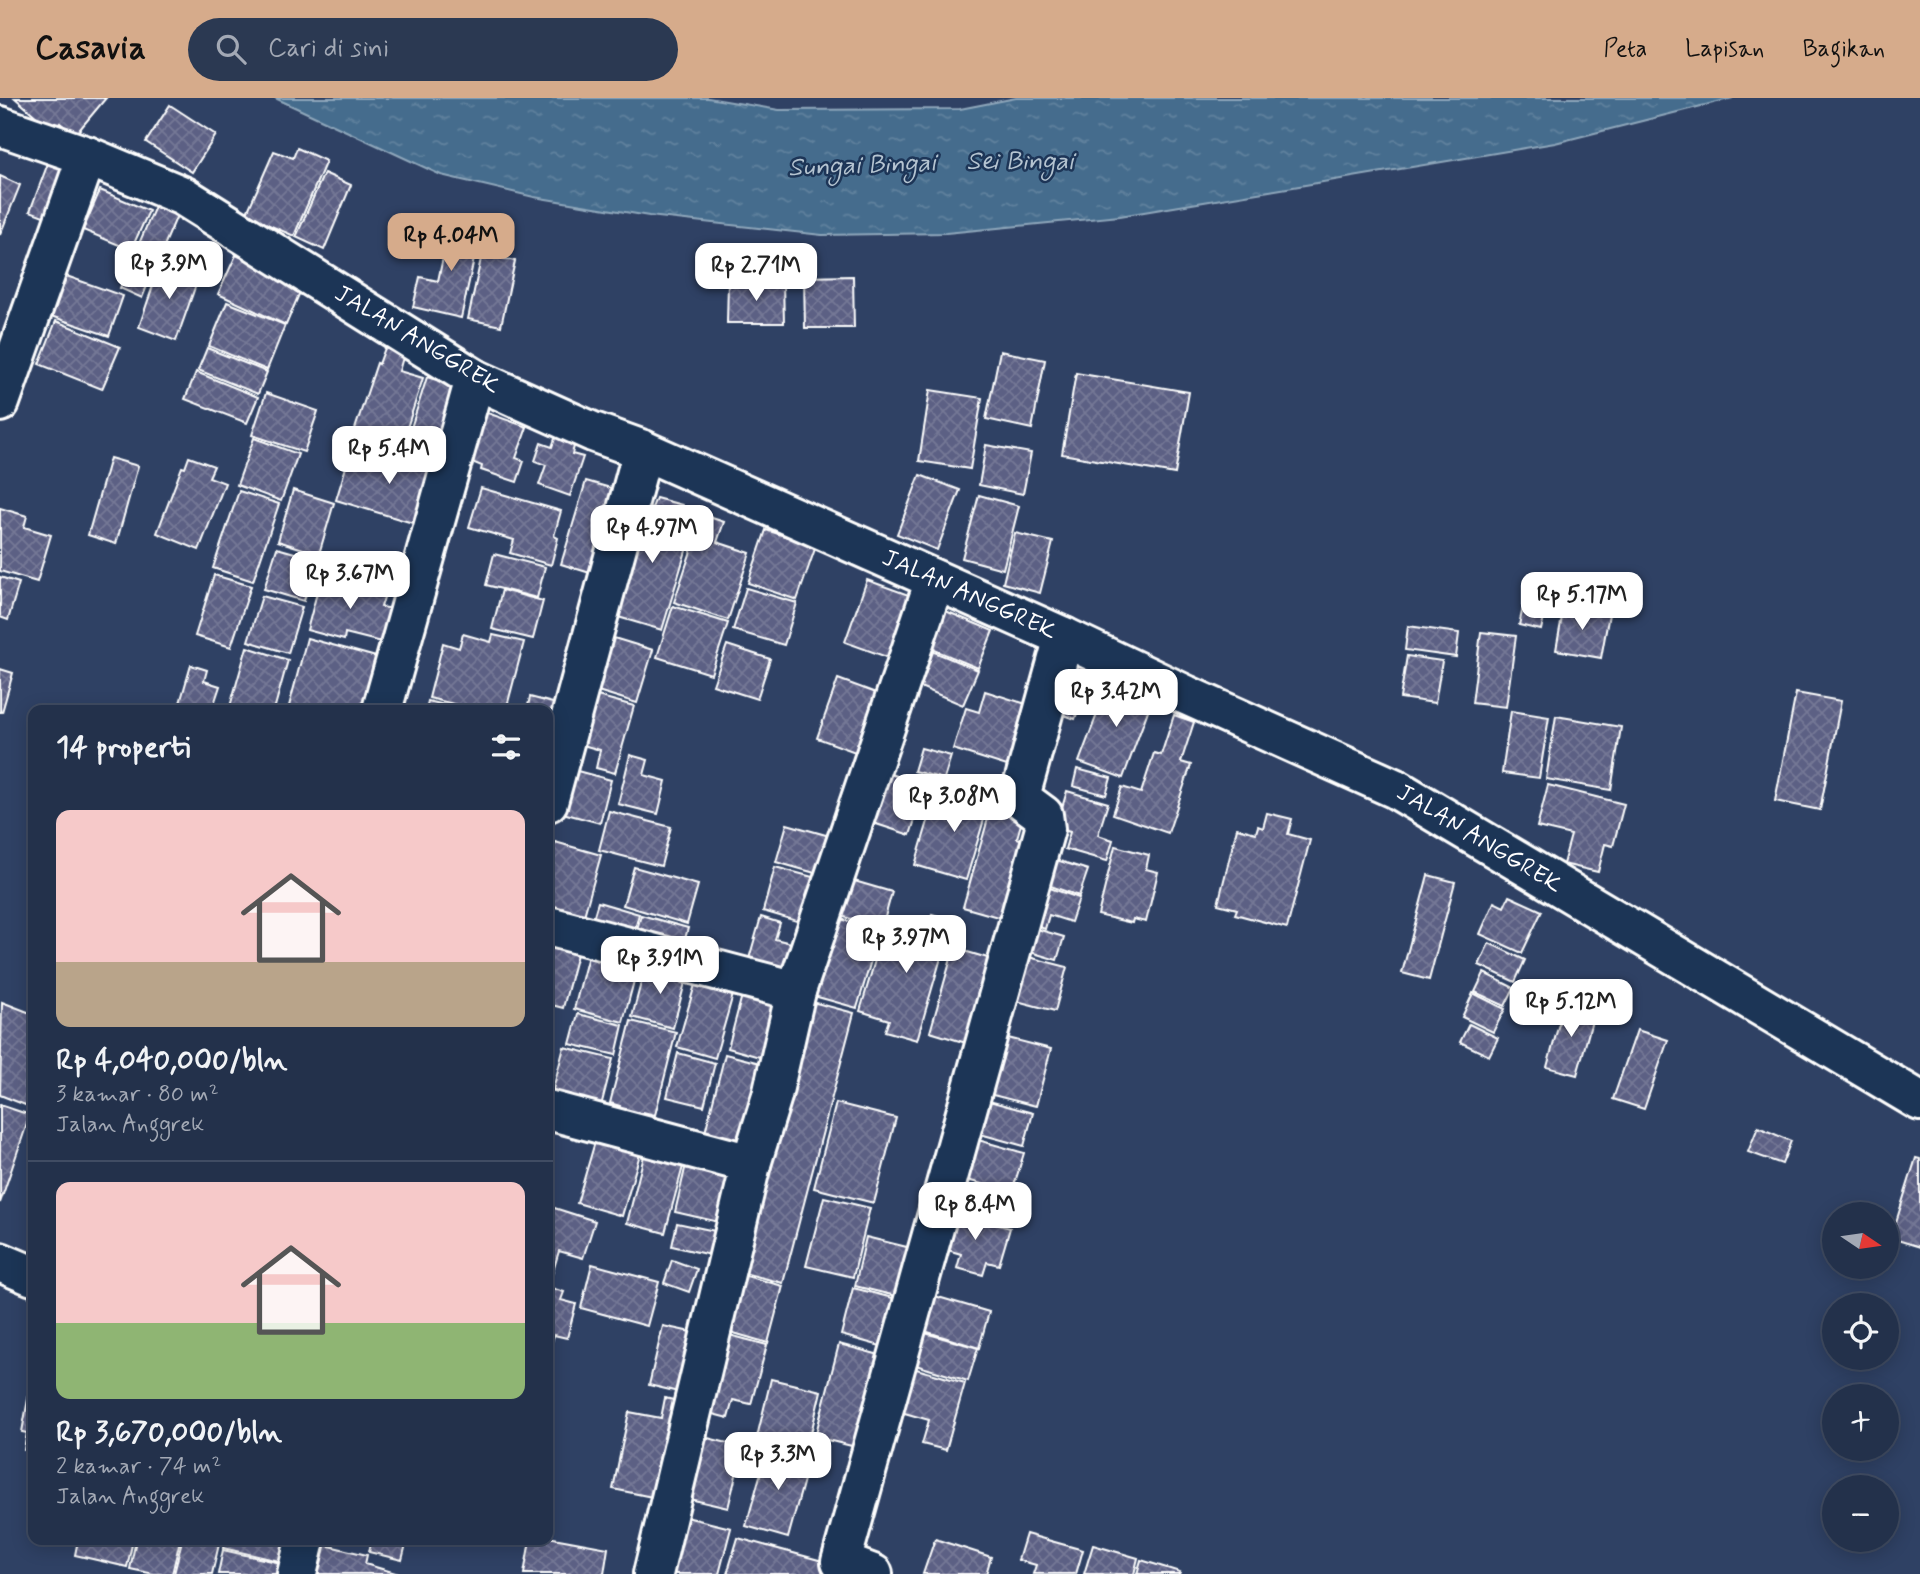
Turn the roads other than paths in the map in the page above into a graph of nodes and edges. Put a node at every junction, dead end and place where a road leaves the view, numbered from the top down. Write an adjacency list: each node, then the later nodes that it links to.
1 (0, 125): 2 (street, JALAN ANGGREK)
2 (87, 156): 3 (street, JALAN ANGGREK); 4 (street)
3 (475, 379): 5 (street, JALAN ANGGREK); 8 (street)
4 (0, 402)
5 (643, 450): 6 (street, JALAN ANGGREK); 9 (street)
6 (935, 580): 7 (street, JALAN ANGGREK); 11 (street)
7 (1064, 637): 12 (street, JALAN ANGGREK); 20 (street)
8 (383, 705)
9 (553, 784)
10 (553, 927): 11 (street)
11 (796, 991): 14 (street)
12 (1920, 1101)
13 (553, 1111): 14 (street)
14 (751, 1164): 19 (street)
15 (0, 1262): 16 (street)
16 (28, 1274)
17 (304, 1545): 18 (street)
18 (297, 1574)
19 (653, 1574)
20 (873, 1574)

